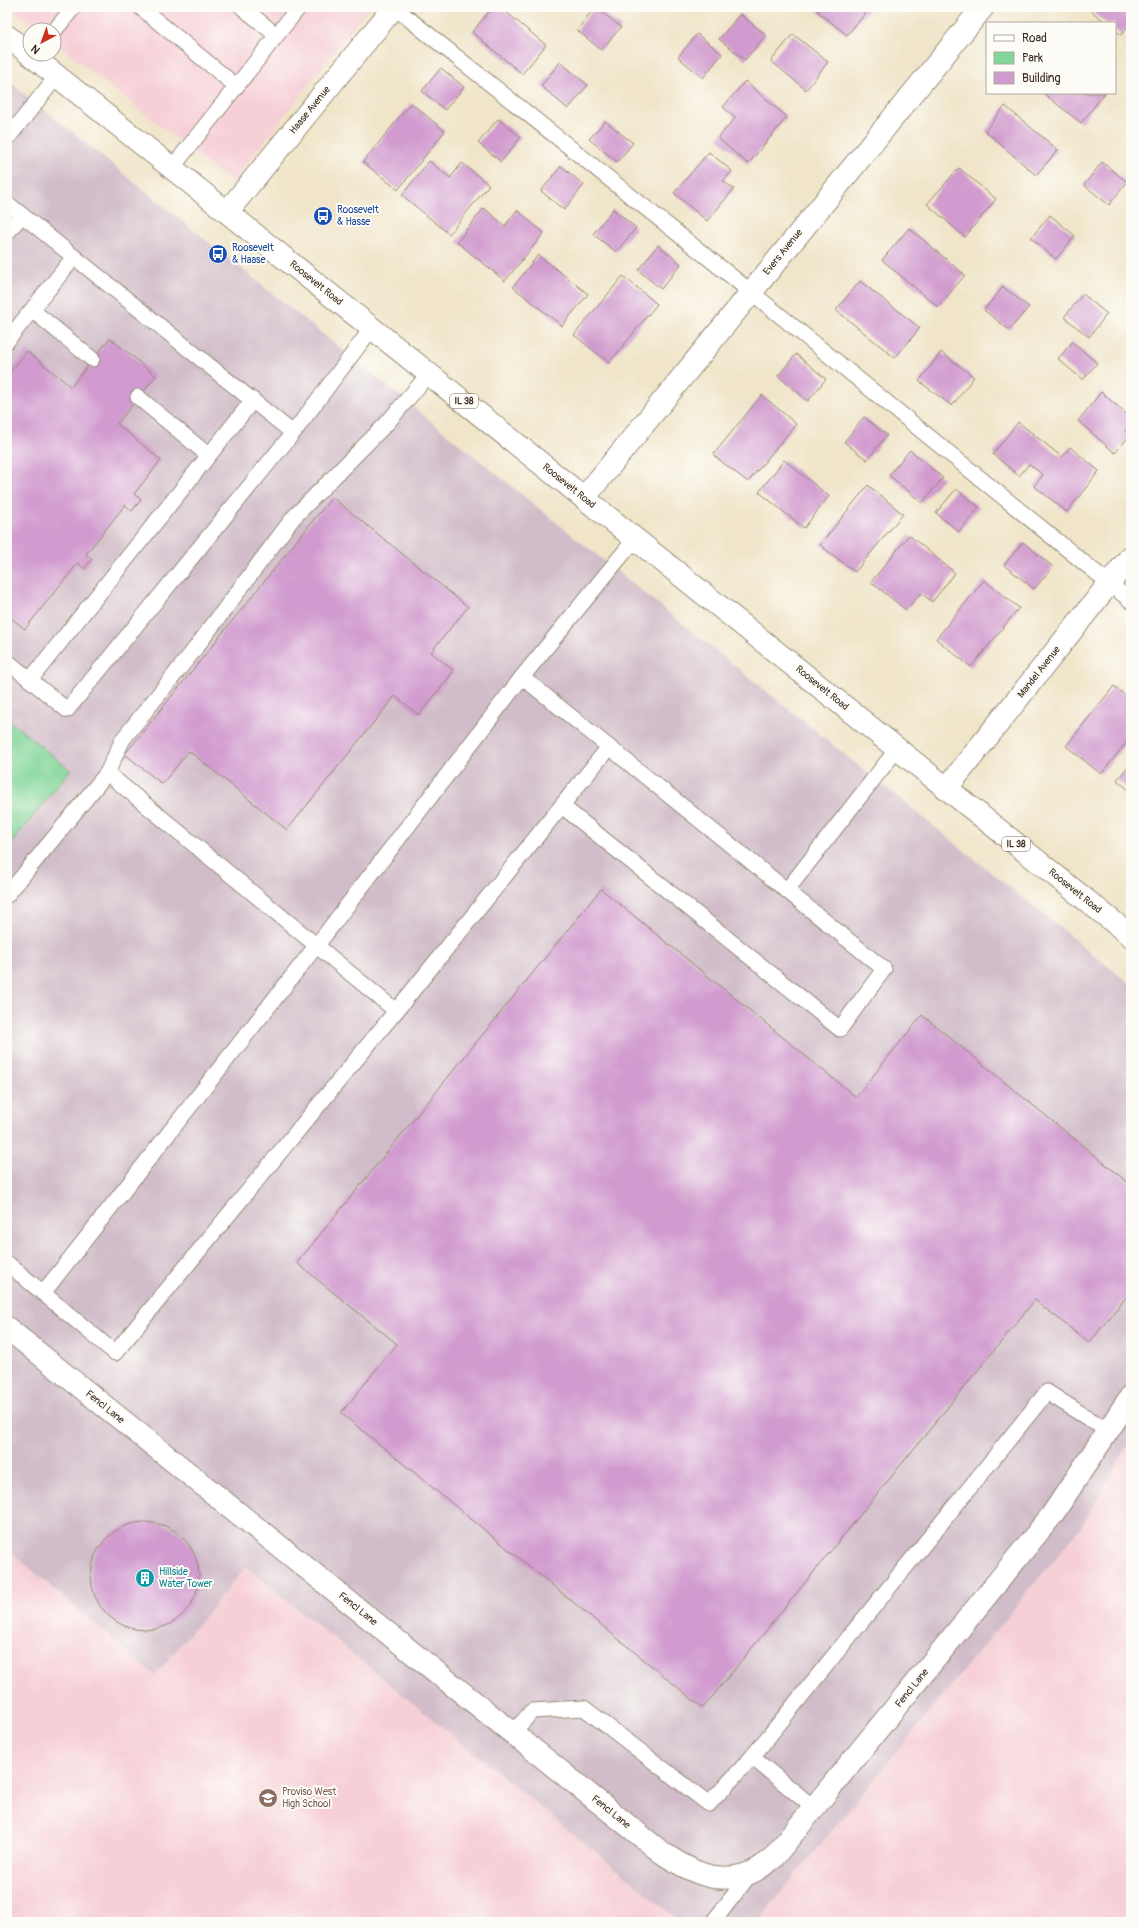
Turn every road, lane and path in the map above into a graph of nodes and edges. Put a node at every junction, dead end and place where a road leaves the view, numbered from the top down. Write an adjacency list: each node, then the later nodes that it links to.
1 (74, 7): 7 (lane)
2 (140, 7): 13 (lane)
3 (242, 7): 8 (lane)
4 (299, 7): 8 (lane)
5 (394, 7): 17 (street, Haase Avenue); 21 (lane)
6 (983, 7): 21 (street, Evers Avenue)
7 (62, 22)
8 (276, 35): 13 (lane)
9 (7, 36): 10 (street, Roosevelt Road / IL 38)
10 (22, 47)
11 (41, 62): 12 (street, Roosevelt Road / IL 38)
12 (57, 76): 14 (lane); 15 (street, Roosevelt Road / IL 38)
13 (236, 86): 15 (lane)
14 (7, 139)
15 (172, 168): 17 (street, Roosevelt Road / IL 38)
16 (7, 203): 18 (lane)
17 (227, 212): 23 (street, Roosevelt Road / IL 38)
18 (22, 215): 19 (lane); 20 (lane)
19 (7, 233)
20 (74, 257): 22 (lane); 28 (lane)
21 (751, 292): 31 (street, Evers Avenue); 34 (lane)
22 (32, 310): 24 (lane); 25 (lane)
23 (372, 328): 26 (street, Roosevelt Road / IL 38); 29 (lane)
24 (7, 341)
25 (92, 360)
26 (429, 374): 31 (street, Roosevelt Road / IL 38); 41 (lane)
27 (138, 397): 30 (lane)
28 (253, 400): 29 (lane); 30 (lane)
29 (293, 433): 38 (lane)
30 (208, 456): 38 (lane)
31 (584, 498): 32 (street, Roosevelt Road / IL 38)
32 (635, 538): 37 (lane); 40 (street, Roosevelt Road / IL 38)
33 (1131, 556): 34 (street, Mandel Avenue)
34 (1109, 583): 35 (lane); 42 (street, Mandel Avenue)
35 (1131, 601)
36 (7, 661): 38 (lane)
37 (522, 677): 39 (lane); 47 (lane)
38 (30, 680)
39 (609, 746): 43 (lane); 44 (lane)
40 (897, 748): 42 (street, Roosevelt Road / IL 38); 44 (lane)
41 (107, 773): 45 (lane); 47 (lane)
42 (947, 788): 46 (street, Roosevelt Road / IL 38)
43 (562, 806): 44 (lane); 48 (lane)
44 (786, 890)
45 (7, 895)
46 (1131, 936)
47 (317, 945): 48 (lane); 50 (lane)
48 (396, 1011): 50 (lane)
49 (7, 1263): 50 (lane)
50 (43, 1293)
51 (7, 1328): 54 (street, Fencl Lane)
52 (1131, 1396): 53 (street, Fencl Lane)
53 (1108, 1431): 55 (lane); 56 (street, Fencl Lane)
54 (513, 1733): 55 (lane); 57 (street, Fencl Lane)
55 (752, 1757): 56 (lane)
56 (814, 1808): 57 (street, Fencl Lane)
57 (751, 1873): 58 (lane)
58 (713, 1922)

